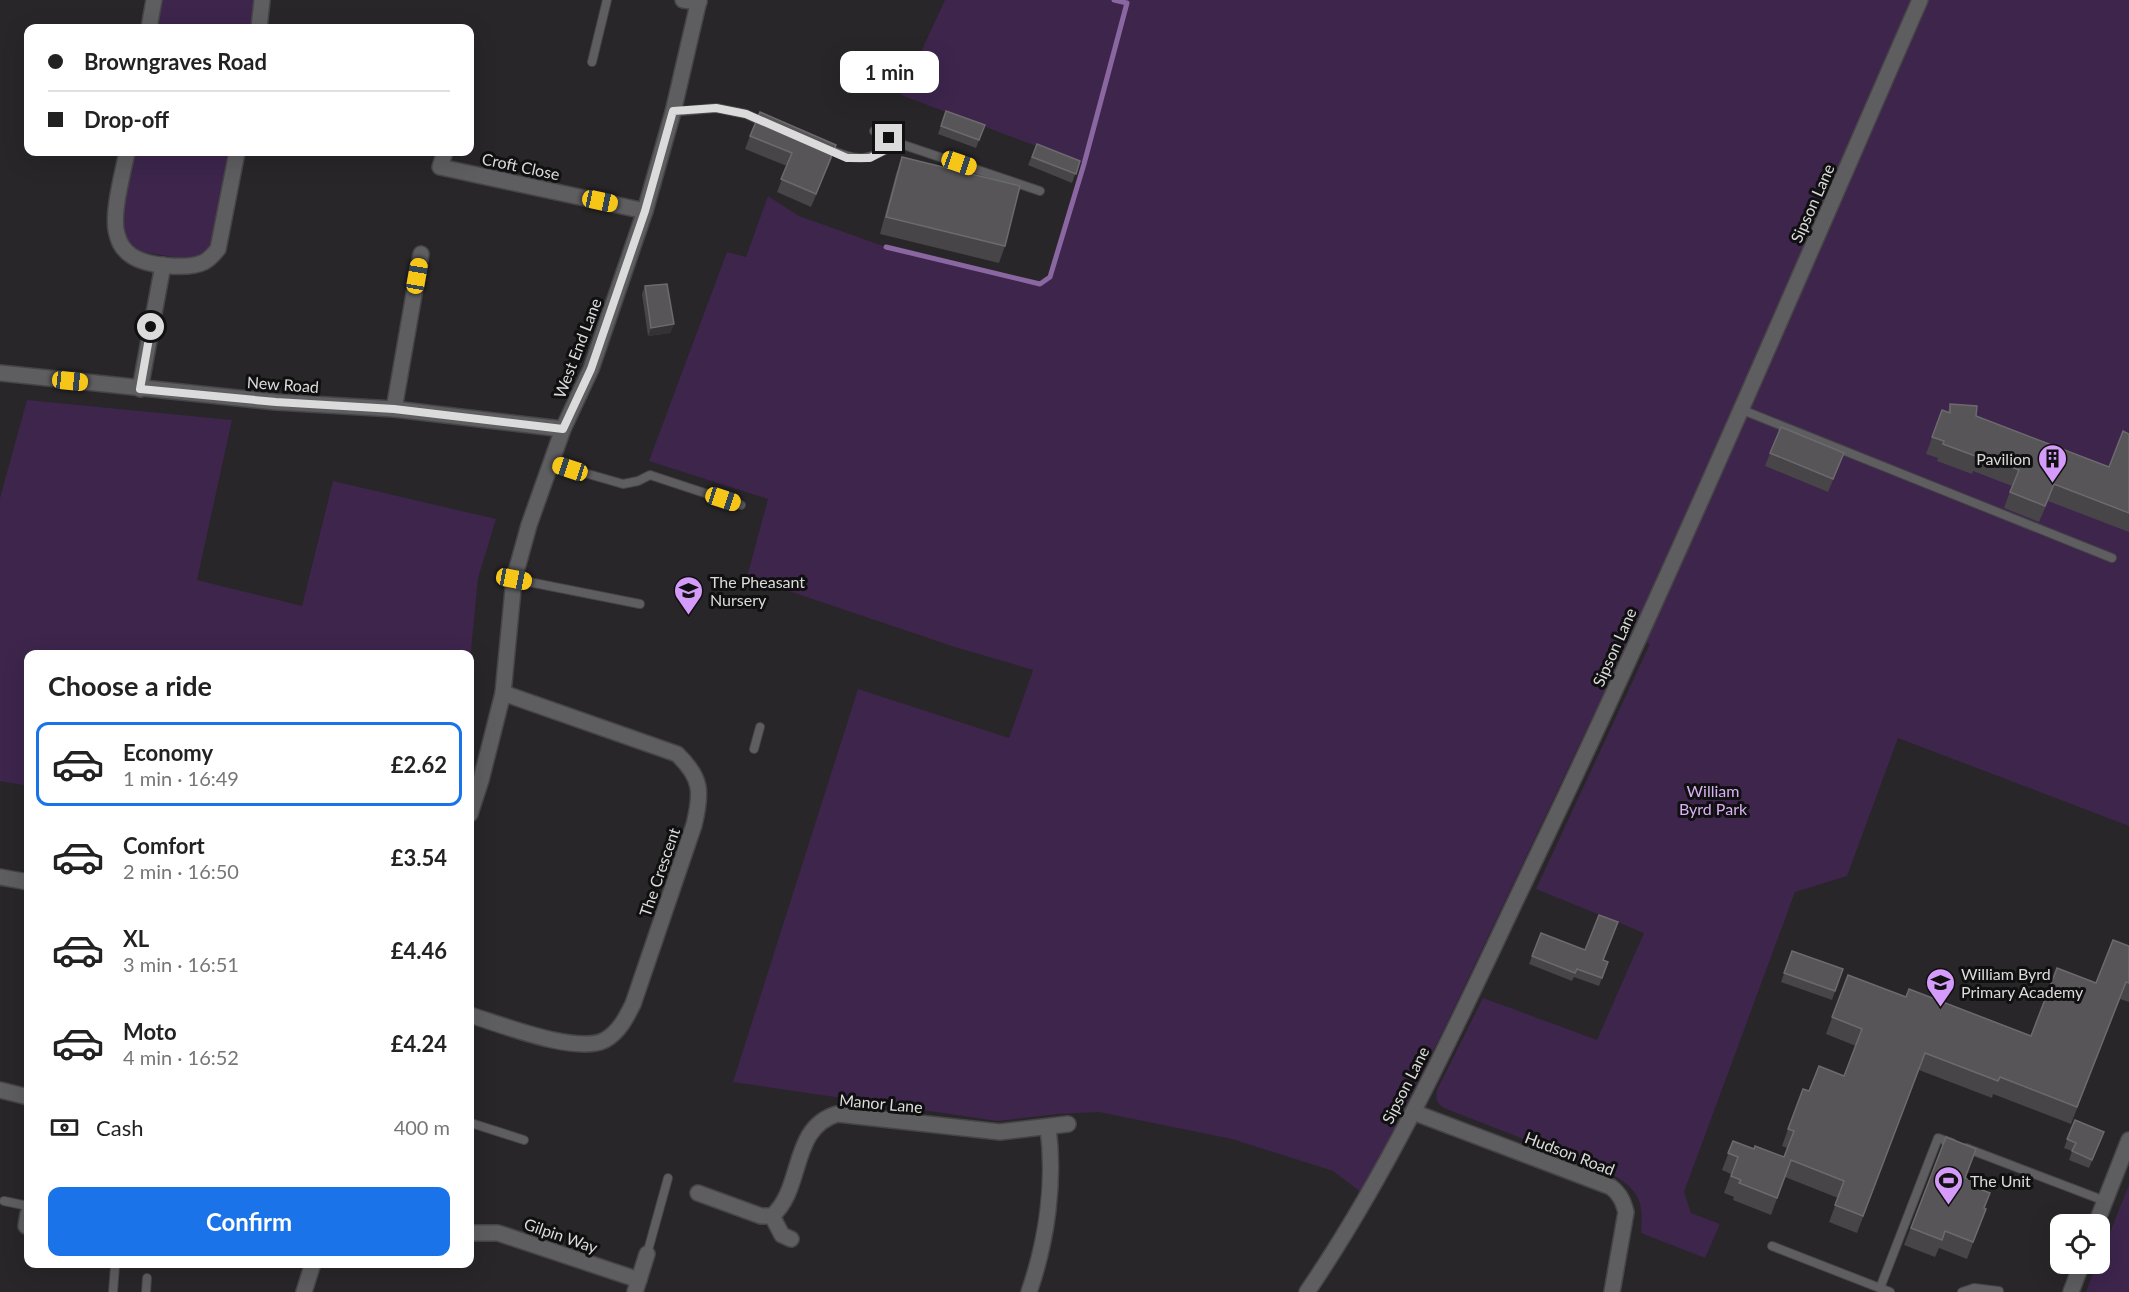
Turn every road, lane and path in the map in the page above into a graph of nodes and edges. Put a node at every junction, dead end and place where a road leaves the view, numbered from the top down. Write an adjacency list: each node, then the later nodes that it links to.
1 (154, 0): 7 (street)
2 (262, 0): 8 (street)
3 (607, 0): 9 (lane)
4 (683, 0): 6 (street)
5 (1920, 0): 25 (street, Sipson Lane)
6 (699, 1): 10 (street, West End Lane)
7 (150, 24)
8 (259, 24)
9 (592, 62)
10 (673, 111): 11 (lane); 19 (street, West End Lane)
11 (773, 126)
12 (874, 131): 13 (lane)
13 (898, 143): 14 (lane); 18 (lane)
14 (816, 144)
15 (126, 156): 21 (street)
16 (236, 156): 21 (street)
17 (444, 156): 19 (street, Croft Close)
18 (1040, 191)
19 (645, 211): 26 (street, West End Lane)
20 (421, 254): 24 (street)
21 (163, 265): 23 (street)
22 (0, 373): 23 (street, New Road)
23 (140, 389): 24 (street, New Road)
24 (394, 409): 26 (street, New Road)
25 (1740, 409): 29 (lane); 41 (street, Sipson Lane)
26 (563, 429): 27 (street, West End Lane)
27 (550, 463): 28 (lane); 30 (street, West End Lane)
28 (741, 505)
29 (2112, 558)
30 (514, 579): 31 (lane); 32 (street, West End Lane)
31 (640, 604)
32 (503, 693): 35 (street, West End Lane); 38 (street, The Crescent)
33 (760, 727): 34 (lane)
34 (754, 749)
35 (474, 801)
36 (0, 877): 37 (street)
37 (24, 881)
38 (474, 1016)
39 (0, 1090): 40 (street)
40 (24, 1096)
41 (1413, 1112): 69 (street, Sipson Lane); 70 (street, Hudson Road)
42 (474, 1124): 45 (lane)
43 (1068, 1124): 44 (street, Manor Lane)
44 (1048, 1127): 53 (street, Manor Lane); 68 (street)
45 (524, 1140)
46 (2129, 1140): 50 (street)
47 (668, 1178): 57 (lane)
48 (698, 1193): 53 (street)
49 (4, 1201): 51 (lane)
50 (2105, 1201): 52 (street); 63 (lane)
51 (24, 1205)
52 (2100, 1214)
53 (772, 1216): 55 (street)
54 (474, 1233): 62 (street, Gilpin Way)
55 (791, 1239)
56 (1772, 1246): 63 (lane)
57 (647, 1254): 62 (street, Gilpin Way)
58 (115, 1268): 65 (lane)
59 (311, 1268): 67 (street)
60 (2078, 1274): 73 (street)
61 (147, 1278): 66 (lane)
62 (637, 1286)
63 (1880, 1288): 71 (lane)
64 (1999, 1291): 72 (lane)
65 (113, 1292)
66 (146, 1292)
67 (304, 1292)
68 (1029, 1292)
69 (1307, 1292)
70 (1612, 1292)
71 (1890, 1292)
72 (1962, 1292)
73 (2071, 1292)

